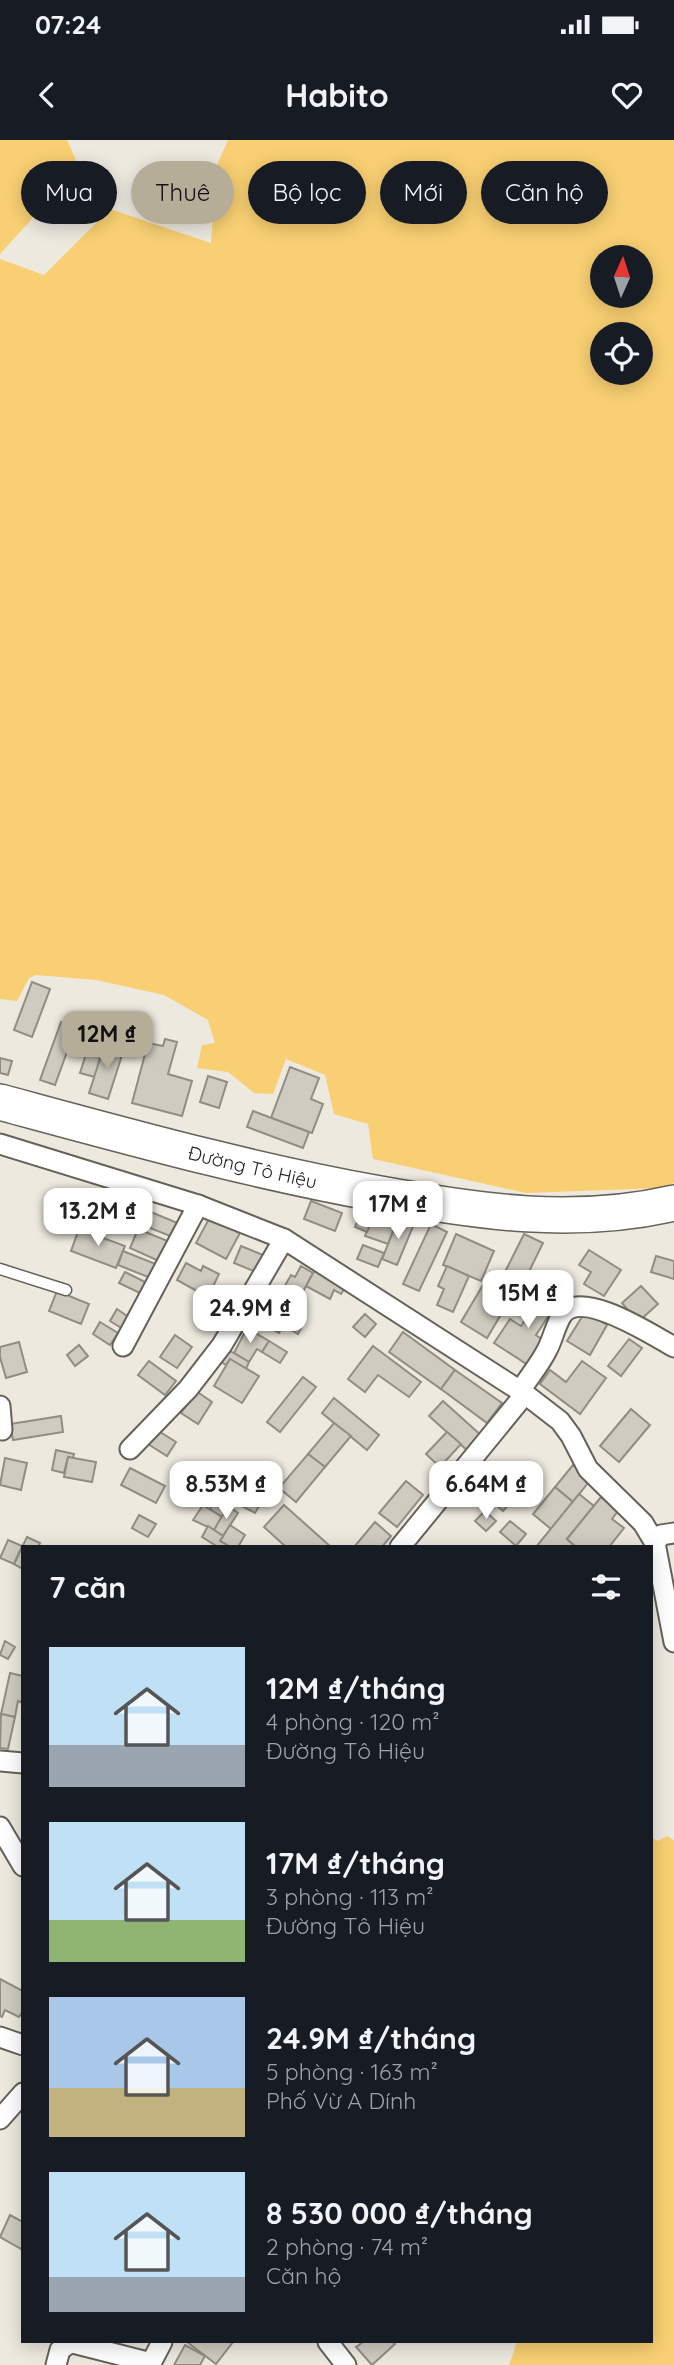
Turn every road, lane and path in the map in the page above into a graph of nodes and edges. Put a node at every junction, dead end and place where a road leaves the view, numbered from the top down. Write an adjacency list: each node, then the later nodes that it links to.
1 (0, 1102): 3 (highway, Đường Tô Hiệu)
2 (0, 1144): 4 (street)
3 (674, 1203)
4 (198, 1205): 5 (street); 8 (street)
5 (284, 1239): 10 (street); 13 (street)
6 (0, 1269): 7 (lane)
7 (66, 1290)
8 (123, 1346)
9 (674, 1347): 10 (street)
10 (522, 1392): 15 (street); 16 (street)
11 (0, 1406): 12 (street)
12 (2, 1430)
13 (130, 1449)
14 (674, 1533): 15 (street)
15 (655, 1543): 17 (street)
16 (402, 1545)
17 (674, 1642)
18 (0, 1761): 19 (street)
19 (21, 1763)
20 (0, 1827): 21 (street)
21 (21, 1863)
22 (0, 2037): 23 (street)
23 (21, 2044)
24 (21, 2095): 25 (street)
25 (0, 2119)
26 (69, 2343): 31 (street)
27 (74, 2343): 30 (street)
28 (162, 2343): 30 (street)
29 (329, 2343): 32 (street)
30 (151, 2364)
31 (56, 2365)
32 (346, 2365)

